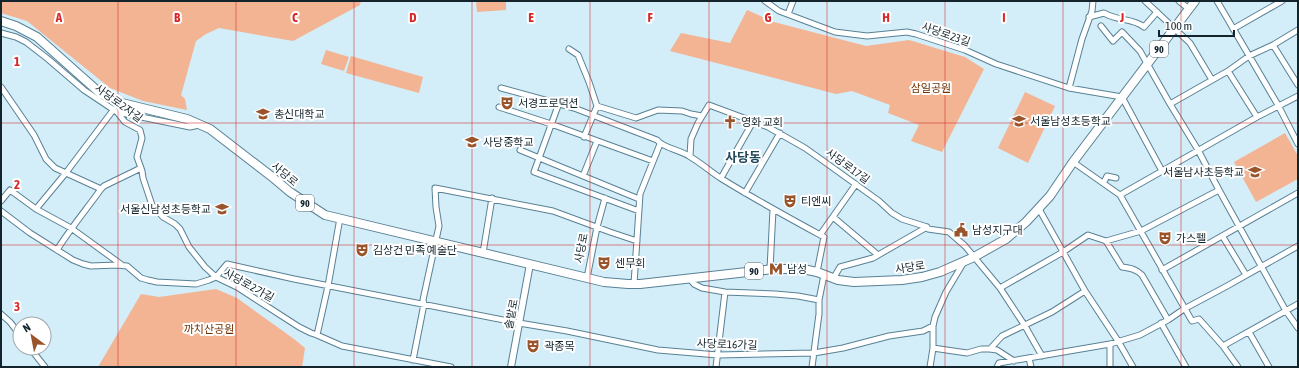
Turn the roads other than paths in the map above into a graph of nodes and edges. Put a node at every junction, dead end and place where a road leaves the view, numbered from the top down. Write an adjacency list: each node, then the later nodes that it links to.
1 (764, 1): 11 (street, 사당로23길)
2 (793, 1): 11 (street)
3 (1093, 1): 12 (street)
4 (1145, 1): 10 (street)
5 (1179, 1): 9 (street)
6 (1195, 1): 9 (main road, 사당로 / 90)
7 (1217, 1): 16 (street)
8 (1282, 1): 16 (street)
9 (1189, 9): 15 (main road, 사당로 / 90)
10 (1157, 12): 12 (street); 15 (street)
11 (788, 14): 28 (street, 사당로23길)
12 (1089, 17): 28 (street)
13 (1, 21): 42 (main road, 사당로 / 90)
14 (1101, 26): 22 (street)
15 (1175, 28): 22 (main road, 사당로 / 90); 24 (street)
16 (1233, 30): 21 (street)
17 (1298, 30): 19 (street)
18 (1, 33): 36 (street, 사당로2자길)
19 (1273, 45): 21 (street); 25 (street)
20 (569, 49): 34 (street)
21 (1249, 56): 23 (street); 33 (street)
22 (1148, 64): 30 (main road, 사당로 / 90); 32 (street)
23 (1228, 71): 24 (street); 39 (street)
24 (1212, 80): 32 (street)
25 (1298, 85)
26 (1, 87): 56 (street)
27 (501, 88): 31 (street)
28 (1069, 88): 30 (street, 사당로23길)
29 (1298, 96): 33 (street)
30 (1122, 97): 53 (main road, 사당로 / 90); 55 (street)
31 (559, 103): 38 (street); 41 (street)
32 (1170, 104): 49 (street)
33 (1278, 105): 39 (street); 46 (street)
34 (597, 106): 37 (street, 사당로17길); 38 (street)
35 (499, 107): 41 (street)
36 (116, 111): 42 (street); 54 (street, 사당로2자길); 56 (street)
37 (704, 114): 40 (street, 사당로17길); 50 (street)
38 (592, 115): 44 (street); 47 (street)
39 (1257, 117): 49 (street)
40 (754, 120): 43 (street, 사당로17길); 58 (street)
41 (551, 124): 44 (street); 51 (street)
42 (200, 125): 77 (main road, 사당로 / 90)
43 (780, 133): 61 (street, 사당로17길); 64 (street)
44 (584, 137): 45 (street)
45 (597, 141): 52 (street); 57 (street)
46 (1298, 143)
47 (660, 144): 50 (street); 52 (street)
48 (520, 150): 51 (street)
49 (1198, 150): 55 (street); 63 (street)
50 (690, 156): 58 (street)
51 (540, 158): 57 (street); 68 (street)
52 (653, 161): 69 (street)
53 (1073, 162): 60 (street); 72 (main road, 사당로 / 90)
54 (141, 168): 62 (street); 102 (street, 사당로2자길)
55 (1162, 171): 66 (street)
56 (65, 174): 62 (street); 71 (street)
57 (583, 176): 69 (street)
58 (721, 178): 64 (street)
59 (1116, 178): 60 (street)
60 (1104, 182): 66 (street)
61 (856, 184): 76 (street); 79 (street, 사당로17길)
62 (101, 189): 80 (street)
63 (1219, 190): 81 (street); 82 (street)
64 (745, 193): 74 (street)
65 (1298, 193): 81 (street)
66 (1120, 194): 82 (street)
67 (492, 198): 78 (street); 86 (street); 91 (street)
68 (605, 198): 75 (street); 78 (street, 사당로)
69 (640, 199): 75 (street)
70 (1, 201): 71 (street, 사당로2가길)
71 (36, 209): 80 (street, 사당로2가길)
72 (1039, 209): 90 (street); 93 (main road, 사당로 / 90)
73 (1, 210): 89 (street)
74 (773, 210): 83 (street); 98 (street)
75 (638, 211): 85 (street)
76 (833, 217): 83 (street); 92 (street)
77 (340, 218): 86 (main road, 사당로 / 90); 107 (street)
78 (597, 227): 85 (street); 103 (street, 사당로)
79 (927, 227): 92 (street); 93 (street, 사당로17길)
80 (71, 228): 89 (street); 96 (street, 사당로2가길)
81 (1240, 228): 84 (street); 97 (street)
82 (1141, 231): 87 (street); 99 (street)
83 (820, 235): 100 (street)
84 (1223, 237): 99 (street); 101 (street)
85 (637, 240): 106 (street)
86 (435, 241): 91 (main road, 사당로 / 90); 112 (street)
87 (1106, 241): 90 (street); 117 (street)
88 (1298, 246): 97 (street)
89 (57, 250): 96 (street)
90 (1063, 252): 108 (street); 109 (street)
91 (483, 253): 95 (main road, 사당로 / 90)
92 (878, 255): 105 (street)
93 (974, 257): 94 (main road, 사당로 / 90); 108 (street, 사당로17길)
94 (964, 262): 105 (main road, 사당로 / 90); 121 (street)
95 (530, 264): 103 (main road, 사당로 / 90); 118 (street, 솔밭로)
96 (123, 266): 102 (street, 사당로2가길)
97 (1262, 267): 101 (street); 115 (street)
98 (770, 269): 100 (main road, 사당로 / 90); 104 (main road, 사당로 / 90)
99 (1162, 270): 114 (street)
100 (820, 274): 105 (main road, 사당로 / 90); 111 (street)
101 (1246, 275): 114 (street)
102 (216, 277): 107 (street, 사당로16가길); 125 (street, 사당로2가길)
103 (587, 278): 106 (main road, 사당로 / 90)
104 (689, 278): 106 (main road, 사당로 / 90); 110 (street)
105 (833, 279)
106 (634, 284)
107 (328, 286): 112 (street, 사당로16가길); 125 (street)
108 (1000, 288): 122 (street, 사당로17길)
109 (1085, 291): 122 (street); 126 (street)
110 (725, 292): 111 (street); 132 (street)
111 (819, 300): 131 (street)
112 (424, 304): 118 (street, 사당로16가길); 136 (street)
113 (1298, 304): 115 (street)
114 (1184, 309): 117 (street); 128 (street)
115 (1286, 311): 123 (street); 124 (street)
116 (1, 314): 120 (street)
117 (1168, 320): 119 (street)
118 (519, 323): 132 (street, 사당로16가길); 140 (street, 솔밭로)
119 (1161, 324): 126 (street); 148 (street)
120 (12, 325)
121 (933, 326): 129 (street); 131 (street, 사당로16가길)
122 (1025, 326): 130 (street); 134 (street, 사당로17길)
123 (1298, 328)
124 (1249, 332): 128 (street); 150 (street)
125 (317, 335): 136 (street, 사당로2가길)
126 (1118, 342): 127 (street); 147 (street)
127 (1110, 344): 134 (street); 146 (street)
128 (1223, 346): 149 (street)
129 (933, 348): 130 (street); 143 (street)
130 (990, 349): 137 (street)
131 (814, 353): 132 (street, 사당로16가길); 142 (street)
132 (718, 355): 141 (street)
133 (36, 356): 138 (street)
134 (1042, 356): 135 (street)
135 (1029, 358): 137 (street); 145 (street)
136 (413, 360): 139 (street, 사당로2가길)
137 (1014, 361): 144 (street)
138 (45, 367)
139 (451, 367)
140 (511, 367)
141 (716, 367)
142 (812, 367)
143 (930, 367)
144 (997, 367)
145 (1031, 367)
146 (1110, 367)
147 (1133, 367)
148 (1186, 367)
149 (1238, 367)
150 (1269, 367)

